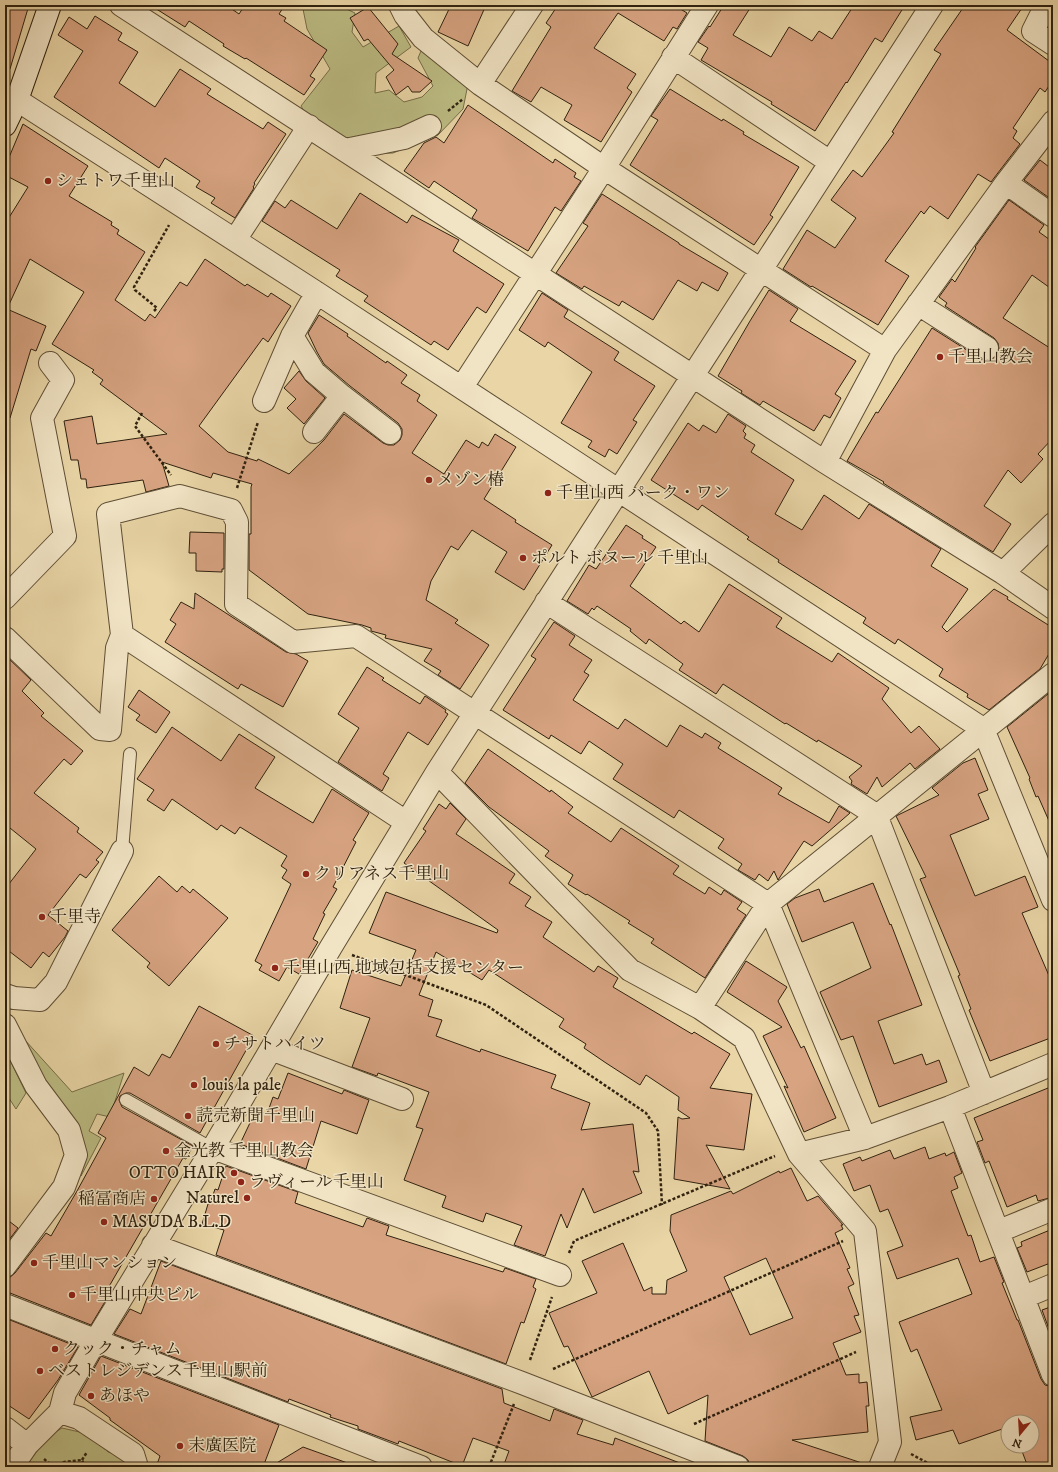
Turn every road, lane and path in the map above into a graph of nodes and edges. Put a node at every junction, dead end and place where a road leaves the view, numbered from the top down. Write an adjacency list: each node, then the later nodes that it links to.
1 (50, 5): 11 (street)
2 (121, 5): 14 (street)
3 (400, 5): 10 (street)
4 (532, 5): 10 (street)
5 (707, 5): 9 (street)
6 (932, 5): 17 (street)
7 (1046, 5): 8 (street)
8 (1053, 44)
9 (672, 57): 17 (street); 18 (street)
10 (480, 84): 15 (path); 18 (street)
11 (17, 100): 13 (street); 22 (street)
12 (1053, 122): 19 (street)
13 (5, 125)
14 (309, 126): 16 (street); 22 (street)
15 (430, 126): 16 (street)
16 (345, 150): 24 (street)
17 (830, 162): 23 (street)
18 (604, 168): 23 (street); 24 (street)
19 (1006, 183): 20 (street); 26 (street)
20 (1053, 216)
21 (172, 221): 27 (path)
22 (235, 240): 25 (street)
23 (761, 270): 30 (street); 32 (street)
24 (536, 273): 32 (street); 33 (street)
25 (314, 291): 28 (street); 33 (street)
26 (918, 304): 29 (street); 30 (street)
27 (154, 311)
28 (292, 336): 34 (street); 35 (street)
29 (987, 348)
30 (885, 350): 39 (street)
31 (50, 363): 45 (street)
32 (692, 376): 39 (street); 40 (street)
33 (462, 388): 40 (street)
34 (342, 396): 37 (street); 38 (street)
35 (264, 401): 42 (path)
36 (142, 413): 41 (path)
37 (314, 432)
38 (390, 433)
39 (825, 462): 44 (street)
40 (619, 490): 46 (street); 52 (street)
41 (180, 496): 42 (street); 48 (street)
42 (231, 510): 51 (street)
43 (1053, 524): 44 (street)
44 (1003, 573): 47 (street)
45 (5, 598)
46 (546, 602): 51 (street); 55 (street)
47 (1053, 608)
48 (122, 634): 49 (street); 56 (street)
49 (5, 638)
50 (1053, 674): 52 (street)
51 (475, 713): 54 (street); 59 (street)
52 (983, 729): 55 (street); 58 (street)
53 (130, 754): 57 (lane)
54 (437, 772): 56 (street); 62 (street)
55 (876, 816): 59 (street); 66 (street)
56 (406, 822): 60 (street)
57 (122, 851): 61 (street)
58 (1053, 900)
59 (768, 904): 62 (street); 70 (street)
60 (331, 947): 64 (street); 73 (path)
61 (5, 995)
62 (700, 1008): 72 (street)
63 (5, 1025): 78 (street)
64 (271, 1049): 67 (street); 71 (street)
65 (1053, 1064): 66 (street)
66 (984, 1093): 69 (street)
67 (402, 1099)
68 (126, 1100): 71 (lane)
69 (950, 1107): 70 (street); 76 (street)
70 (865, 1138): 72 (street)
71 (214, 1148): 77 (street); 79 (street)
72 (798, 1154): 73 (path); 75 (street)
73 (662, 1205): 79 (path)
74 (1053, 1209): 76 (street)
75 (865, 1231): 84 (street); 86 (path)
76 (999, 1231): 81 (street)
77 (153, 1245): 83 (street); 86 (street)
78 (5, 1266)
79 (560, 1275): 86 (path)
80 (1053, 1285): 81 (street)
81 (1024, 1298): 85 (street)
82 (5, 1305): 83 (street)
83 (96, 1340): 87 (street); 96 (street)
84 (877, 1342): 89 (street); 90 (path)
85 (1053, 1375)
86 (522, 1383): 90 (street); 97 (path)
87 (60, 1412): 91 (street); 95 (street)
88 (5, 1428): 91 (street)
89 (890, 1442): 99 (street); 100 (path)
90 (676, 1443): 98 (street)
91 (27, 1445): 92 (street)
92 (12, 1467)
93 (54, 1467): 94 (path)
94 (85, 1467)
95 (137, 1467)
96 (421, 1467)
97 (489, 1467)
98 (738, 1467)
99 (880, 1467)
100 (935, 1467)

